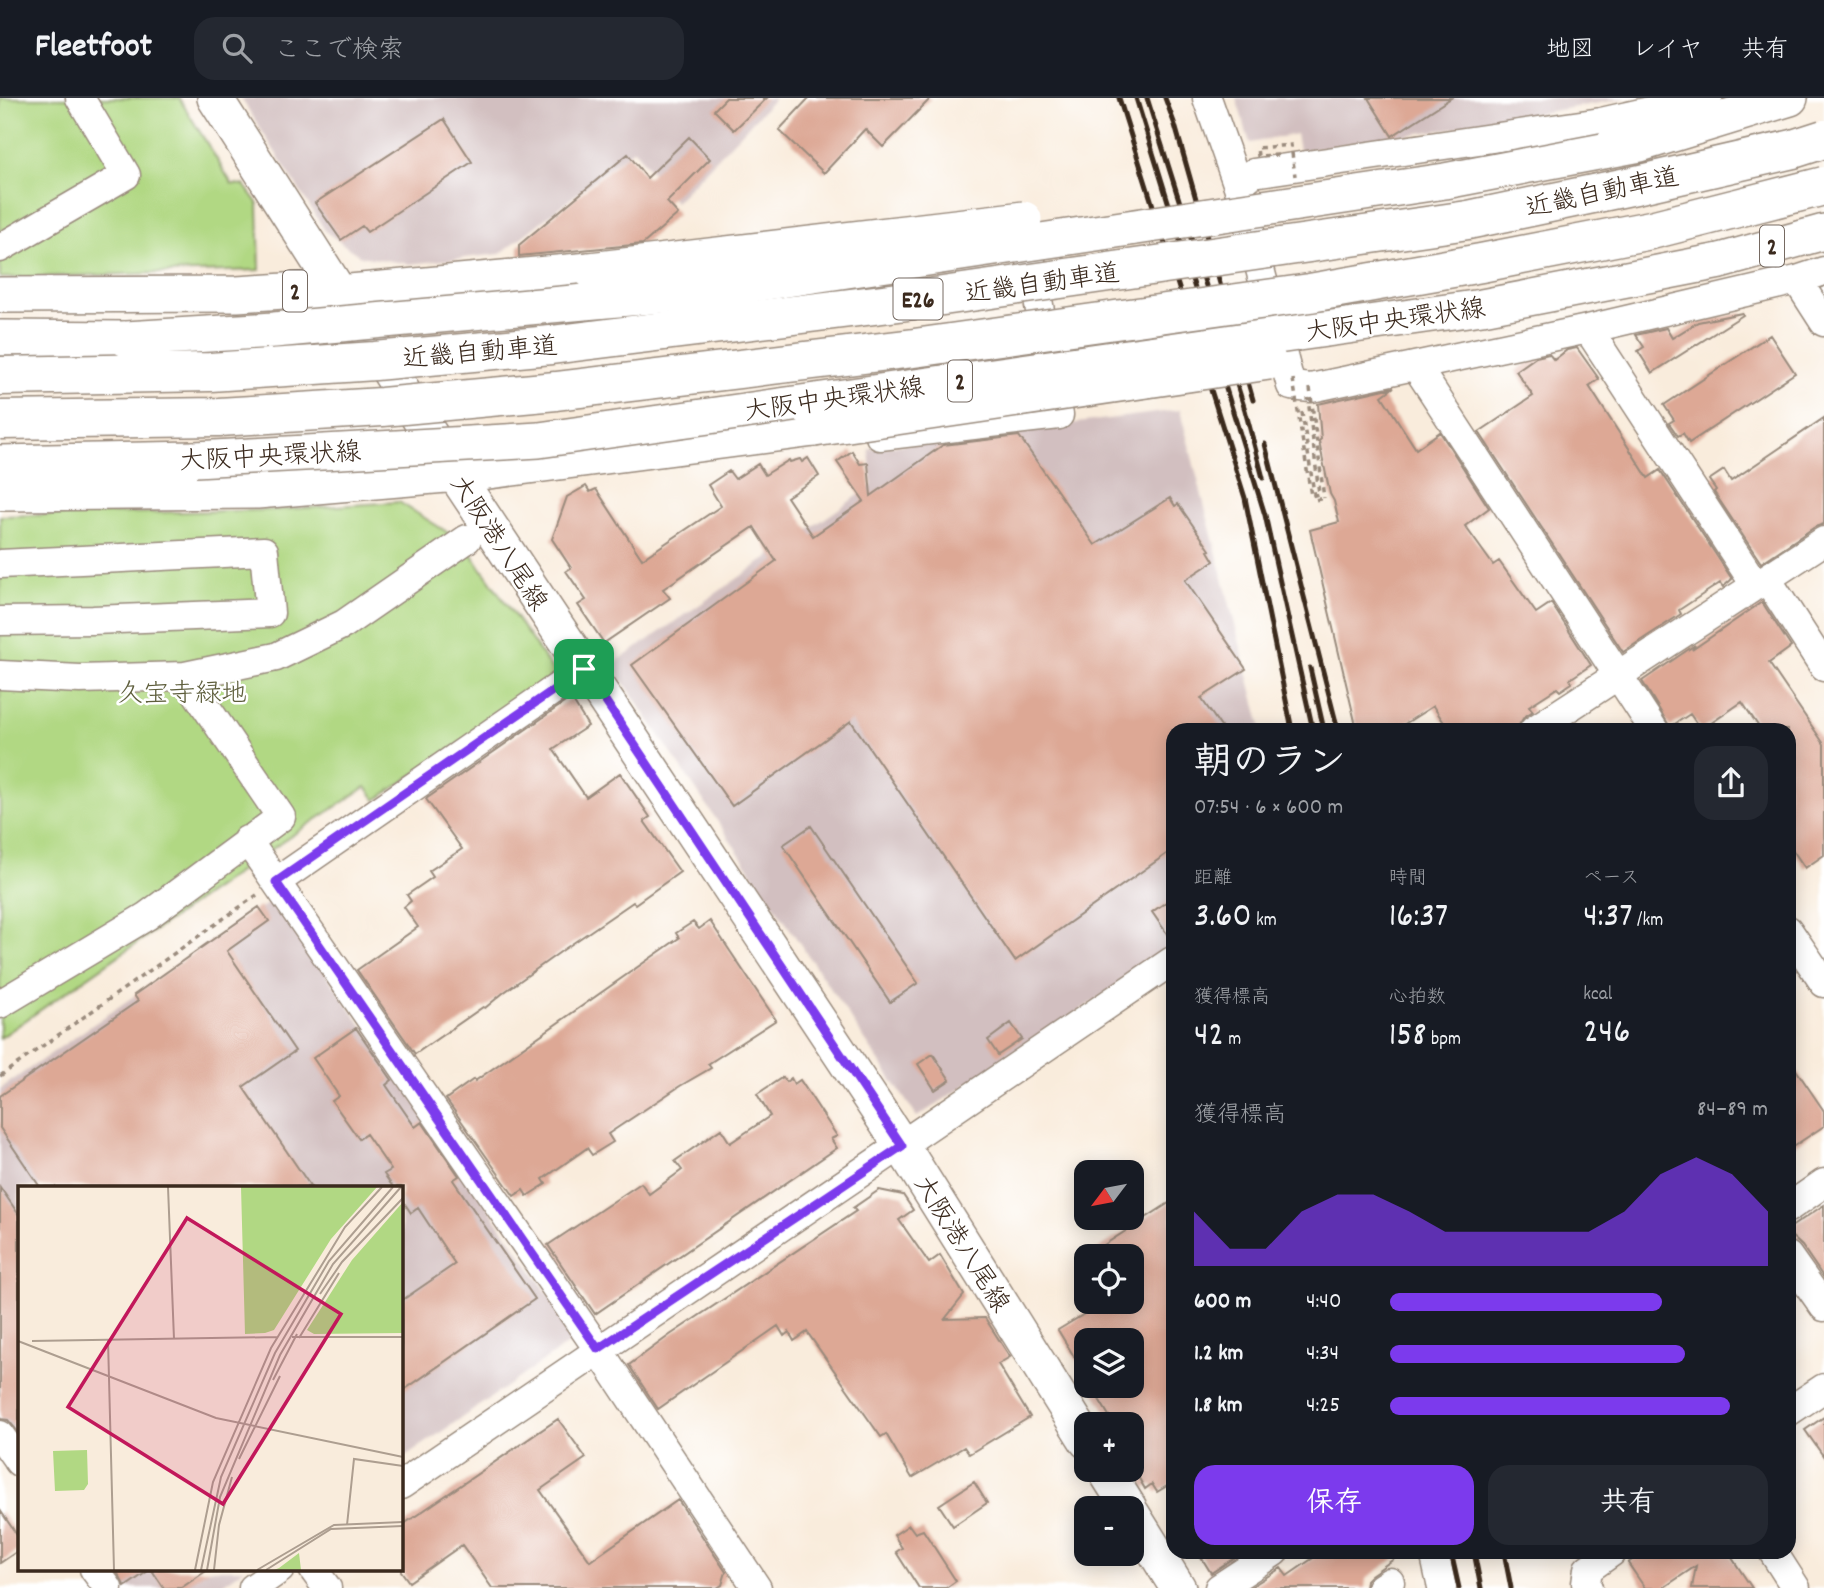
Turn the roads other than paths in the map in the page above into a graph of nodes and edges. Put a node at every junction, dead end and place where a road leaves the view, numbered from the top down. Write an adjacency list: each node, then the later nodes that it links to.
1 (80, 98): 11 (street)
2 (215, 98): 15 (main road, 大阪港八尾線)
3 (1207, 98): 8 (street)
4 (1708, 98): 8 (street)
5 (1790, 98): 7 (main road, 2, bridge)
6 (1824, 139): 22 (highway, 近畿自動車道 / E26, bridge)
7 (1445, 181): 12 (main road, 2, bridge); 20 (main road, 2, bridge)
8 (1238, 186): 21 (street)
9 (1824, 186): 23 (highway, 近畿自動車道 / E26, bridge)
10 (1824, 232): 17 (main road, 大阪中央環状線 / 2, bridge)
11 (0, 248)
12 (590, 270): 15 (main road, 2); 24 (street)
13 (1824, 271): 14 (street)
14 (1797, 280): 18 (street); 19 (street)
15 (339, 293): 16 (main road, 2); 26 (main road, 大阪港八尾線)
16 (0, 295)
17 (1482, 307): 24 (main road, 2, bridge); 25 (main road, 大阪中央環状線 / 2, bridge)
18 (1824, 322)
19 (1588, 329): 21 (street); 31 (street)
20 (0, 338)
21 (1416, 366): 35 (street)
22 (0, 376)
23 (0, 420)
24 (620, 453): 26 (main road, 2)
25 (0, 463)
26 (455, 474): 27 (main road, 2); 34 (main road, 大阪港八尾線)
27 (0, 493)
28 (467, 539): 37 (street)
29 (1824, 541): 31 (street)
30 (0, 564): 32 (street)
31 (1762, 583): 33 (street); 35 (street)
32 (0, 621)
33 (1824, 667)
34 (584, 669): 41 (street); 46 (main road, 大阪港八尾線)
35 (1617, 674): 38 (street); 39 (street)
36 (0, 675): 37 (street)
37 (185, 676): 40 (street)
38 (1544, 723)
39 (1649, 723)
40 (253, 849): 41 (street); 45 (street)
41 (276, 882): 51 (street)
42 (1796, 942): 44 (street)
43 (1166, 965): 46 (street)
44 (1824, 983)
45 (0, 1004)
46 (902, 1146): 51 (street); 54 (main road, 大阪港八尾線)
47 (1824, 1183): 48 (street)
48 (1796, 1202)
49 (1796, 1267): 50 (street)
50 (1824, 1307)
51 (598, 1349): 57 (street); 66 (street)
52 (1824, 1388): 53 (street)
53 (1796, 1407)
54 (1074, 1420)
55 (0, 1435): 56 (street)
56 (18, 1461)
57 (402, 1484)
58 (1144, 1533): 70 (main road)
59 (1263, 1559): 71 (street)
60 (1436, 1559): 72 (street)
61 (1602, 1559): 73 (street)
62 (1777, 1559): 74 (street)
63 (95, 1570): 67 (street)
64 (279, 1570): 68 (street)
65 (314, 1570): 69 (street)
66 (751, 1586)
67 (108, 1588)
68 (253, 1588)
69 (327, 1588)
70 (1178, 1588)
71 (1219, 1588)
72 (1442, 1588)
73 (1588, 1588)
74 (1796, 1588)

